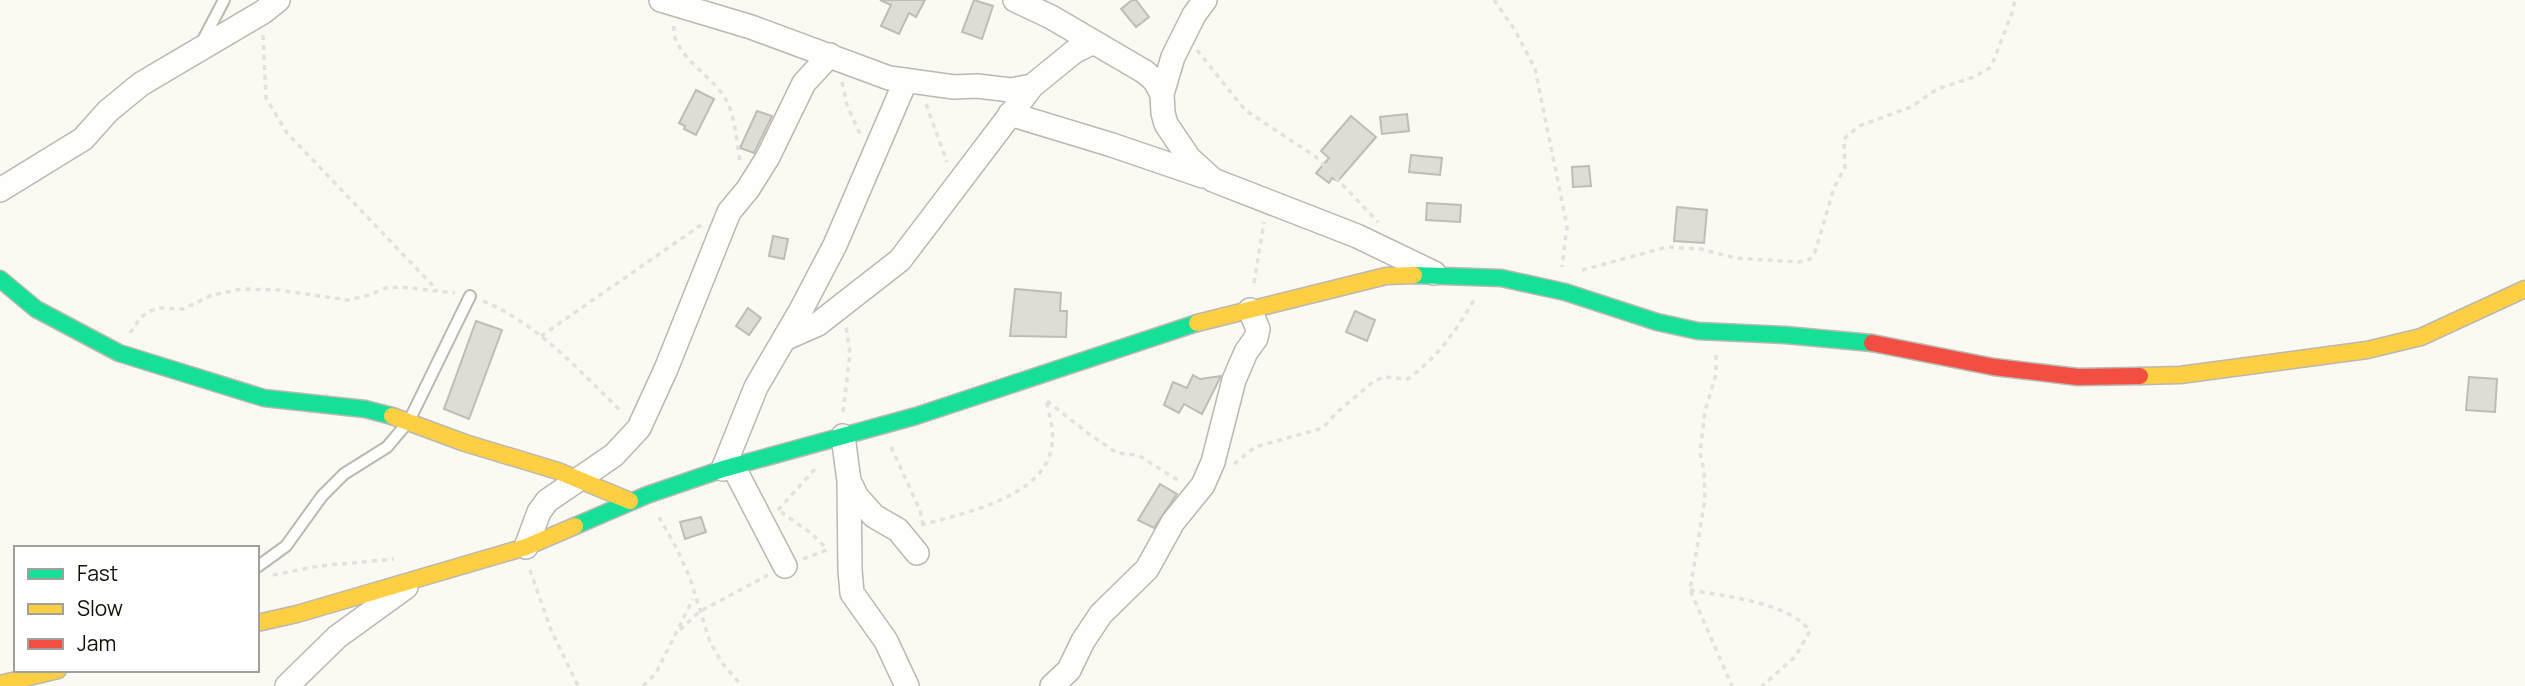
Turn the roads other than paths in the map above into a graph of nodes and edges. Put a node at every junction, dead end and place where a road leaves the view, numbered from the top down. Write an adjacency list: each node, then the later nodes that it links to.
1 (224, 0): 7 (lane)
2 (1014, 0): 6 (street)
3 (1205, 0): 11 (street)
4 (670, 3): 8 (street)
5 (270, 6): 7 (street)
6 (1092, 43): 10 (street); 11 (street)
7 (198, 51): 14 (street)
8 (834, 57): 9 (street); 24 (street)
9 (912, 81): 10 (street); 20 (street)
10 (1032, 86): 12 (street)
11 (1162, 94): 13 (street)
12 (1010, 114): 13 (street); 20 (street)
13 (1213, 180): 15 (street)
14 (0, 190)
15 (1435, 274): 17 (street); 19 (street)
16 (0, 279): 21 (street)
17 (2525, 289)
18 (470, 296): 21 (lane)
19 (1250, 310): 22 (street); 38 (street)
20 (784, 339): 23 (street)
21 (409, 421): 24 (street); 29 (lane)
22 (836, 438): 23 (street); 25 (street)
23 (728, 468): 26 (street); 30 (street)
24 (579, 480): 26 (street); 27 (street)
25 (849, 481): 28 (street); 37 (street)
26 (630, 501): 27 (street)
27 (524, 547): 31 (street)
28 (917, 553)
29 (259, 566)
30 (785, 566)
31 (417, 579): 32 (street); 36 (street)
32 (259, 622)
33 (26, 672): 35 (lane)
34 (50, 672): 35 (street)
35 (7, 682)
36 (288, 686)
37 (907, 686)
38 (1052, 686)

